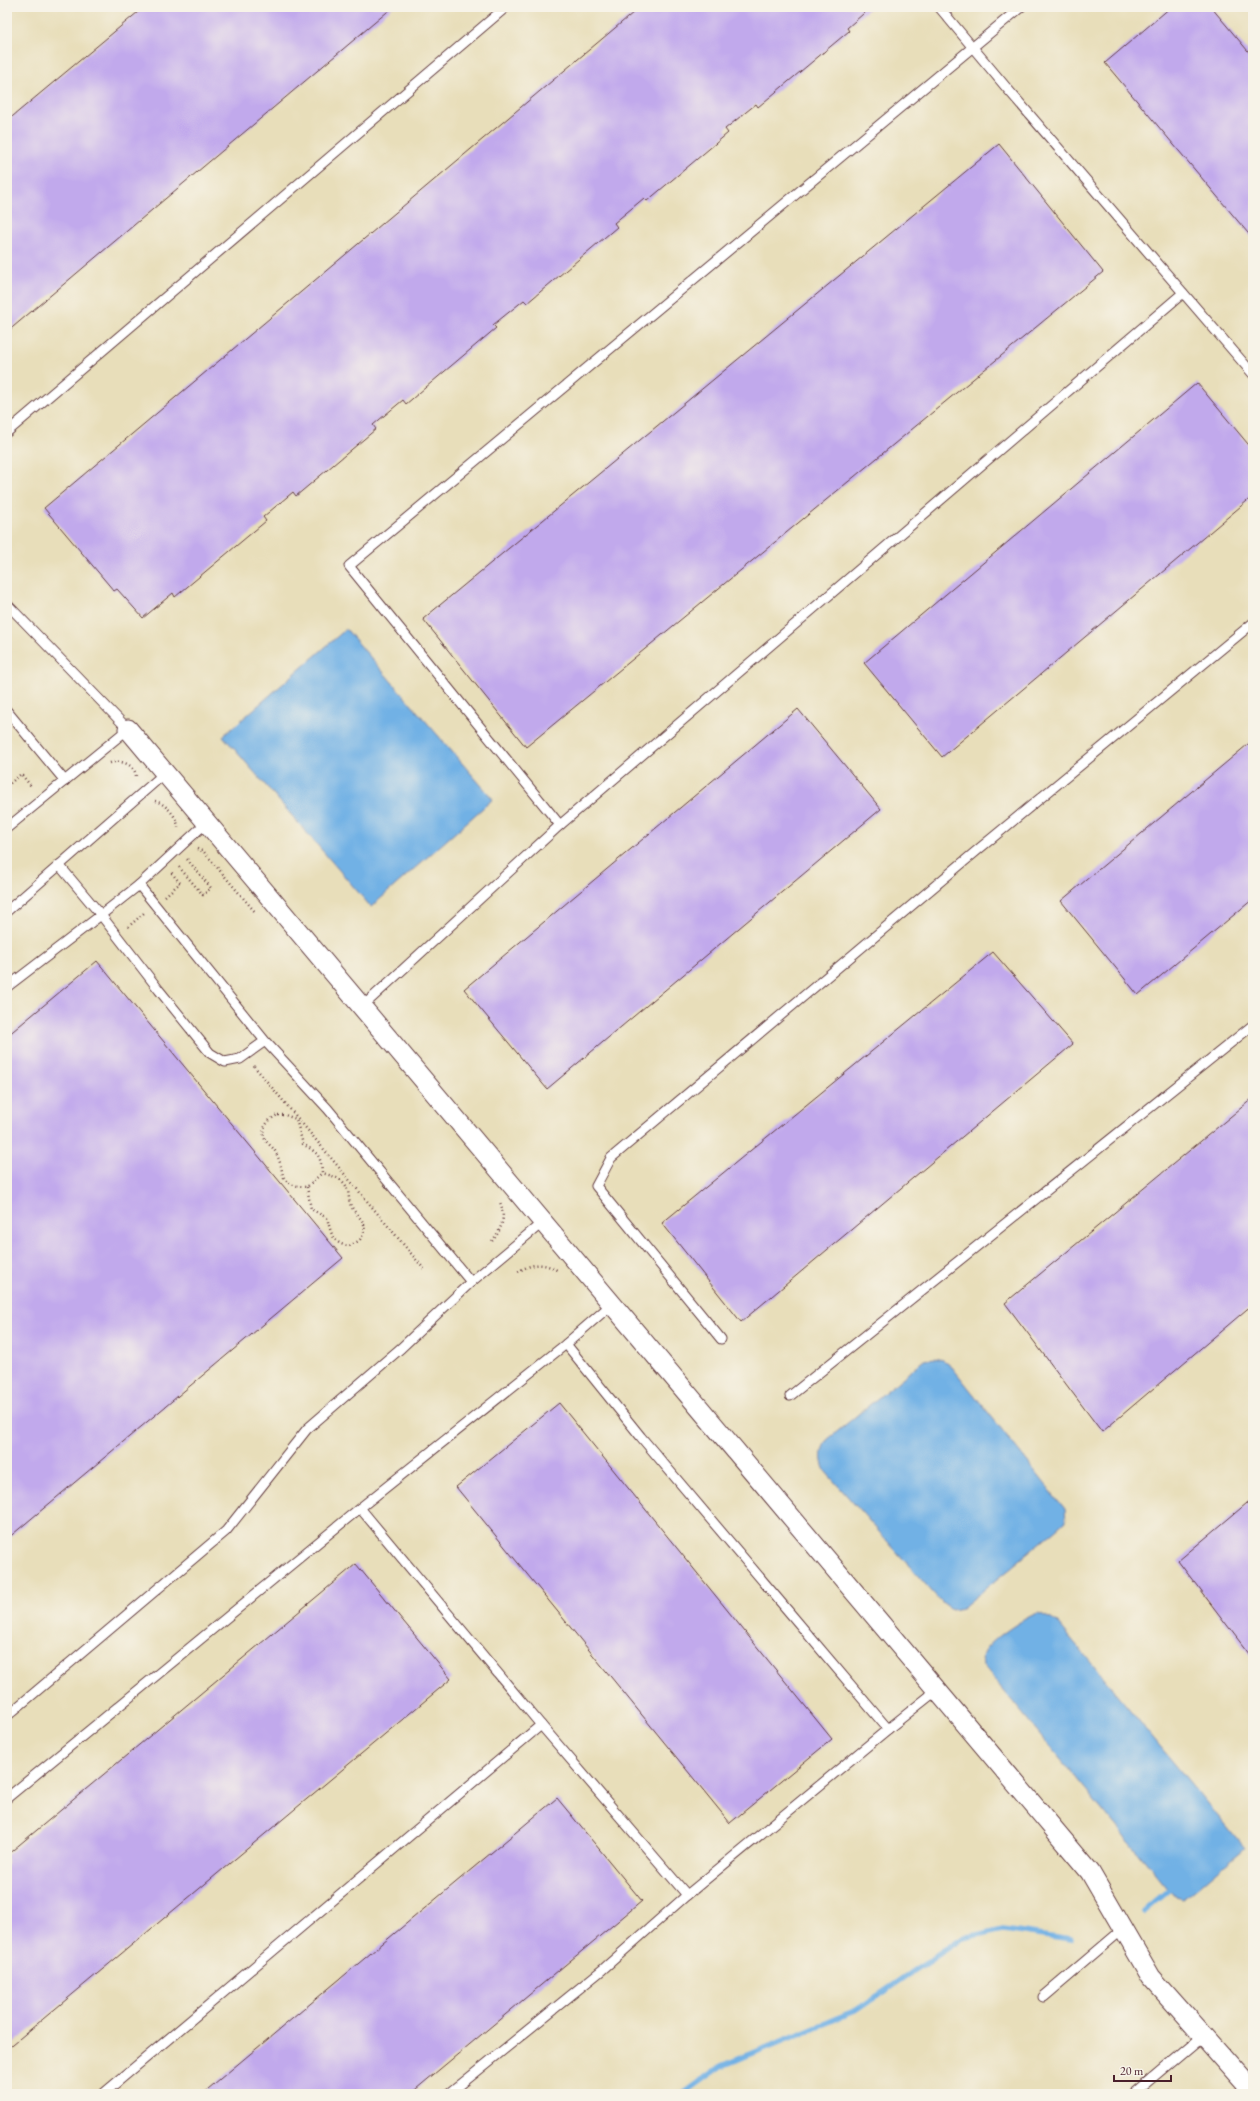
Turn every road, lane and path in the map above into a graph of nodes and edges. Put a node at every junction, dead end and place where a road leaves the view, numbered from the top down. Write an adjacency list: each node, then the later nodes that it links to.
1 (506, 7): 7 (lane)
2 (939, 7): 4 (lane)
3 (1021, 7): 4 (lane)
4 (974, 48): 5 (lane); 20 (lane)
5 (1183, 293): 6 (lane); 20 (lane)
6 (1253, 374)
7 (7, 432)
8 (7, 604): 11 (lane)
9 (1253, 623): 49 (lane)
10 (7, 711): 14 (lane)
11 (128, 729): 13 (street); 14 (lane)
12 (104, 768): 15 (path)
13 (165, 773): 19 (street); 25 (lane)
14 (65, 781): 21 (lane)
15 (136, 782)
16 (7, 786): 17 (path)
17 (31, 786)
18 (148, 802): 22 (path)
19 (207, 822): 26 (lane); 34 (street)
20 (560, 825): 34 (lane)
21 (7, 828)
22 (175, 834)
23 (191, 848): 31 (path)
24 (184, 855): 27 (path)
25 (59, 865): 28 (lane); 30 (lane)
26 (139, 885): 30 (lane); 36 (lane)
27 (163, 897)
28 (7, 911)
29 (144, 913): 32 (path)
30 (101, 915): 33 (lane); 36 (lane)
31 (259, 917)
32 (124, 930)
33 (7, 987)
34 (362, 1007): 42 (street)
35 (1253, 1025): 51 (lane)
36 (265, 1041): 47 (lane)
37 (252, 1064): 38 (path)
38 (296, 1119): 39 (path); 40 (path); 44 (path)
39 (322, 1173): 40 (path); 40 (path)
40 (306, 1187)
41 (495, 1196): 43 (path)
42 (543, 1222): 47 (lane); 48 (street)
43 (492, 1240)
44 (424, 1269)
45 (518, 1272): 46 (path)
46 (560, 1273)
47 (470, 1282): 54 (lane)
48 (612, 1304): 50 (lane); 53 (street)
49 (721, 1339)
50 (566, 1344): 52 (lane); 56 (lane)
51 (790, 1396)
52 (360, 1508): 55 (lane); 57 (lane)
53 (937, 1690): 56 (lane); 59 (street)
54 (7, 1716)
55 (541, 1725): 58 (lane); 63 (lane)
56 (888, 1729): 58 (lane)
57 (7, 1798)
58 (688, 1895): 64 (lane)
59 (1123, 1929): 60 (lane); 61 (street)
60 (1043, 1997)
61 (1203, 2035): 62 (street); 65 (lane)
62 (1253, 2092)
63 (103, 2094)
64 (449, 2094)
65 (1132, 2094)

